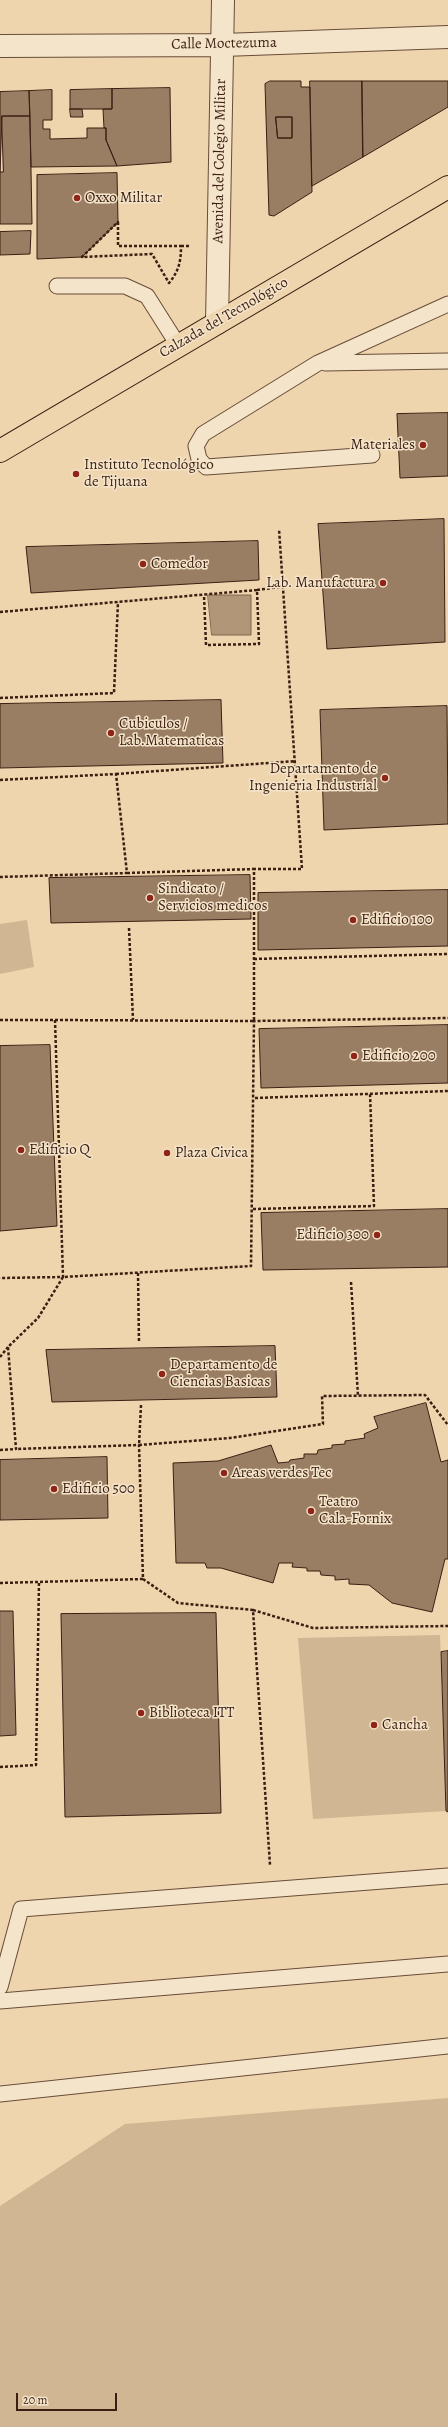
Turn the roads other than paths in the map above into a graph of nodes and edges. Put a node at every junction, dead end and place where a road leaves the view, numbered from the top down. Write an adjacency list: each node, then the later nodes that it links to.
1 (223, 0): 3 (street, Avenida del Colegio Militar)
2 (448, 37): 3 (street, Calle Moctezuma)
3 (223, 45): 4 (street, Calle Moctezuma); 8 (street, Avenida del Colegio Militar)
4 (0, 46)
5 (448, 187): 8 (main road, Calzada del Tecnológico)
6 (57, 286): 9 (lane)
7 (448, 304): 11 (lane)
8 (216, 323): 9 (main road, Calzada del Tecnológico)
9 (178, 345): 12 (main road, Calzada del Tecnológico)
10 (448, 361): 11 (lane)
11 (318, 363): 13 (lane)
12 (0, 451)
13 (372, 455)
14 (448, 1876): 16 (lane)
15 (448, 1964): 17 (lane)
16 (0, 1987)
17 (0, 2001)
18 (448, 2046): 19 (lane)
19 (0, 2094)

